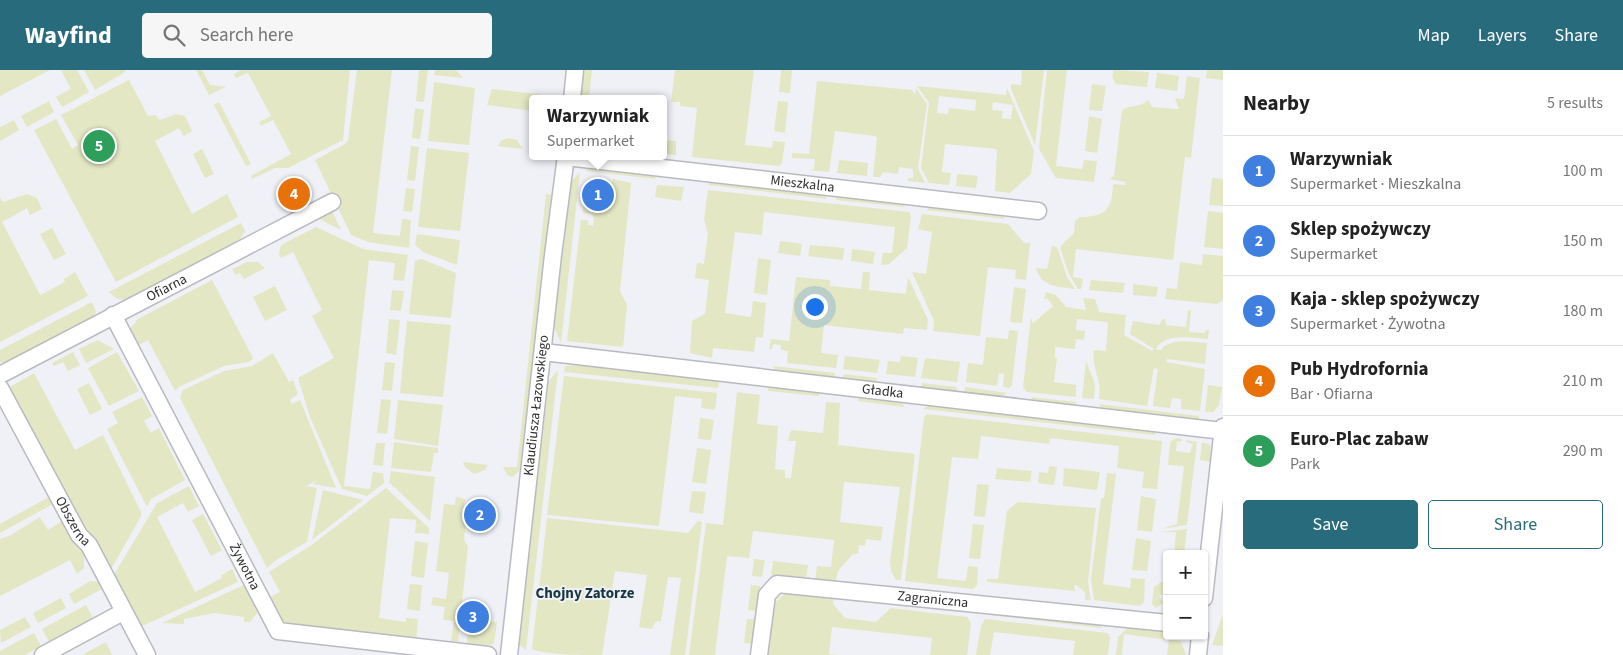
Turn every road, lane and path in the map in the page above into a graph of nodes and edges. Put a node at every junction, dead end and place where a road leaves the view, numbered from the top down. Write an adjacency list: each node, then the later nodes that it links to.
1 (575, 70): 2 (street)
2 (572, 95)
3 (566, 160): 8 (street, Klaudiusza Łazowskiego)
4 (592, 160): 6 (street, Mieszkalna)
5 (332, 202): 7 (street, Ofiarna)
6 (1038, 211)
7 (113, 315): 9 (street, Ofiarna); 18 (street, Żywotna)
8 (543, 352): 11 (street, Gładka); 19 (street, Klaudiusza Łazowskiego)
9 (0, 375)
10 (0, 388): 13 (street, Obszerna)
11 (1223, 429): 12 (street)
12 (1204, 595)
13 (124, 612): 16 (street); 17 (street, Obszerna)
14 (1163, 623): 20 (street, Zagraniczna)
15 (1200, 640): 21 (street)
16 (43, 655)
17 (147, 655)
18 (488, 655)
19 (509, 655)
20 (759, 655)
21 (1198, 655)

